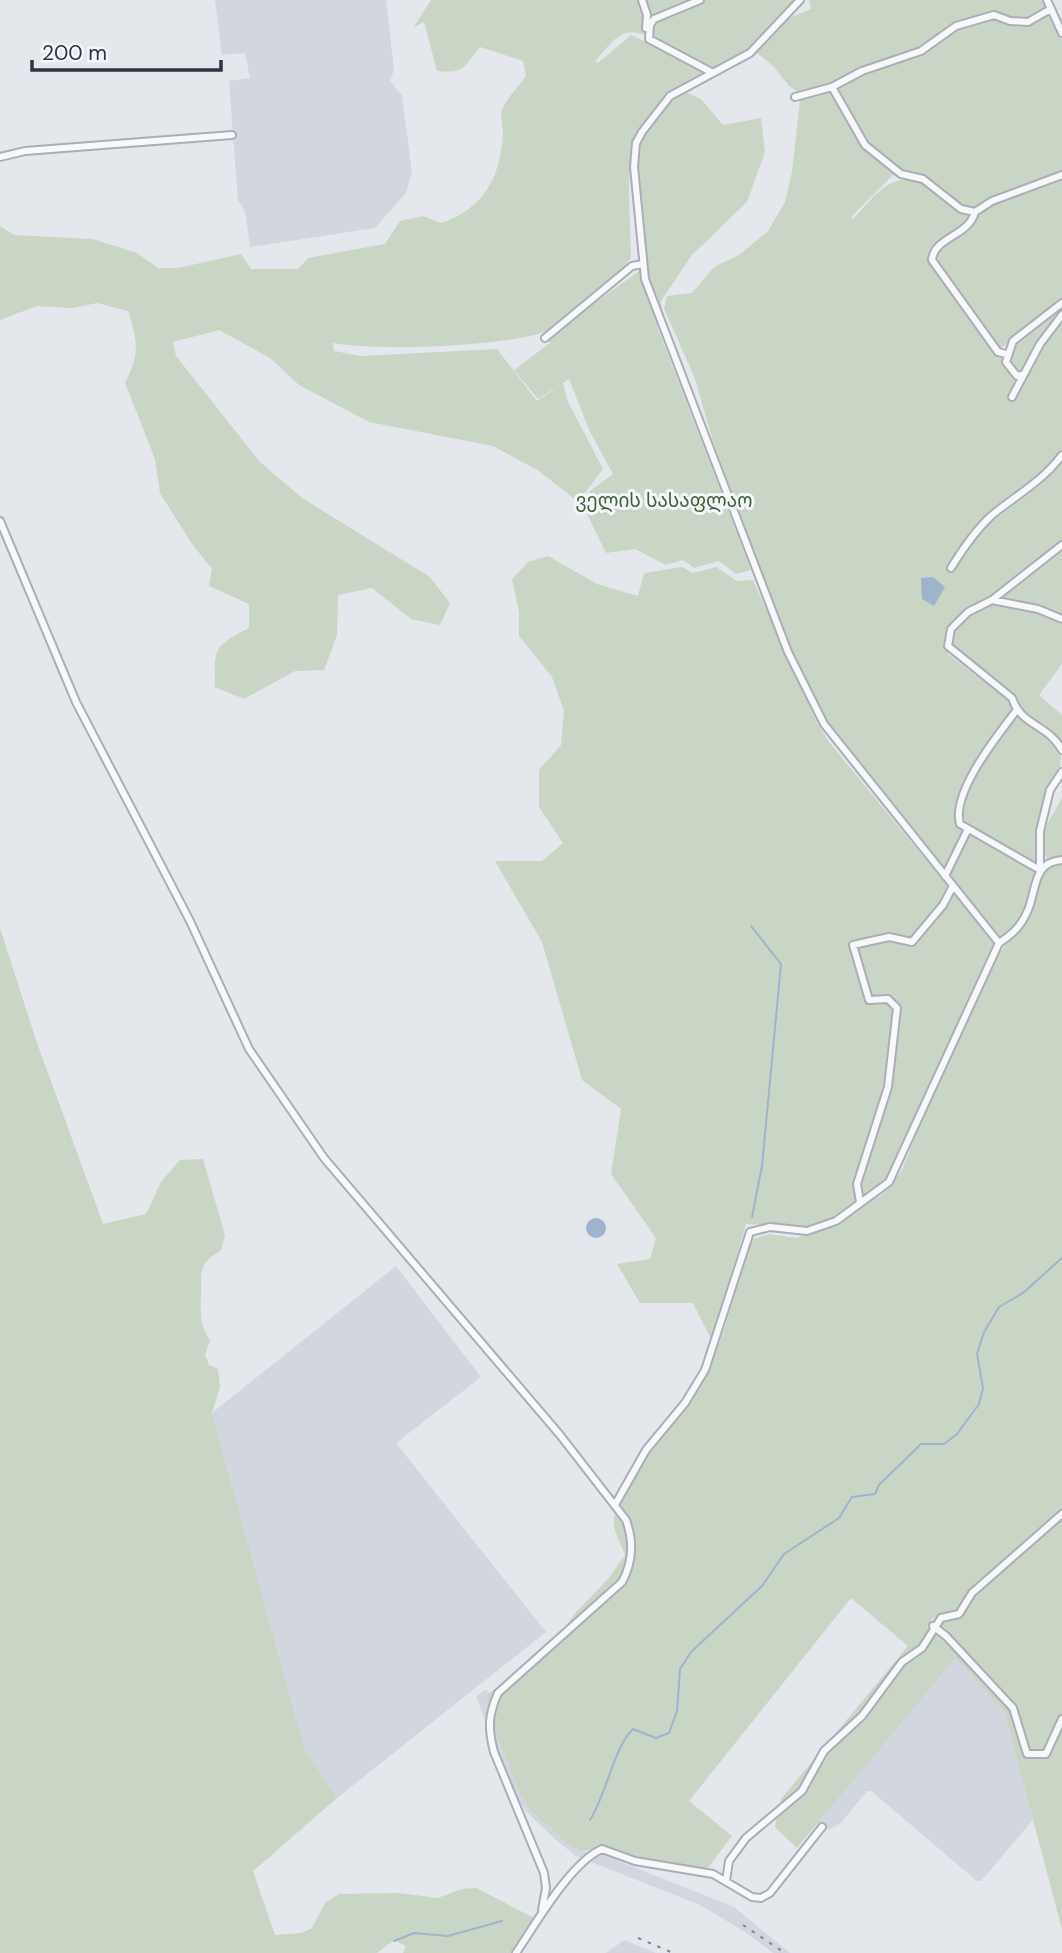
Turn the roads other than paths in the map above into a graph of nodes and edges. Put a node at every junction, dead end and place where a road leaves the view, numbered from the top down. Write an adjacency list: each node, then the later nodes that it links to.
1 (642, 0): 7 (street)
2 (699, 0): 7 (street)
3 (800, 0): 8 (street)
4 (1047, 0): 5 (street)
5 (1049, 10): 6 (street); 9 (street)
6 (1062, 33)
7 (649, 39): 8 (street)
8 (713, 73): 15 (street)
9 (832, 87): 10 (street); 14 (street)
10 (795, 97)
11 (232, 135): 12 (street)
12 (0, 157)
13 (1062, 174): 14 (street)
14 (975, 212): 19 (street)
15 (643, 264): 18 (street); 34 (street)
16 (1062, 303): 19 (street)
17 (1062, 315): 20 (street)
18 (545, 338)
19 (1006, 354): 20 (street)
20 (1022, 375): 21 (street)
21 (1012, 397)
22 (1062, 455): 25 (street)
23 (0, 521): 38 (street)
24 (1062, 545): 26 (street)
25 (951, 568)
26 (992, 600): 27 (street); 28 (street)
27 (1062, 619)
28 (1016, 711): 29 (street); 31 (street)
29 (1062, 750)
30 (1062, 772): 33 (street)
31 (968, 829): 33 (street); 34 (street)
32 (1062, 860): 33 (street)
33 (1040, 870): 36 (street)
34 (945, 876): 35 (street)
35 (953, 886): 36 (street); 37 (street)
36 (999, 943): 37 (street)
37 (860, 1202): 38 (street)
38 (616, 1503): 44 (street)
39 (1062, 1514): 40 (street)
40 (933, 1626): 41 (street); 43 (street)
41 (1062, 1719)
42 (822, 1827): 43 (street)
43 (726, 1881): 44 (street)
44 (542, 1910): 45 (street)
45 (516, 1953)

